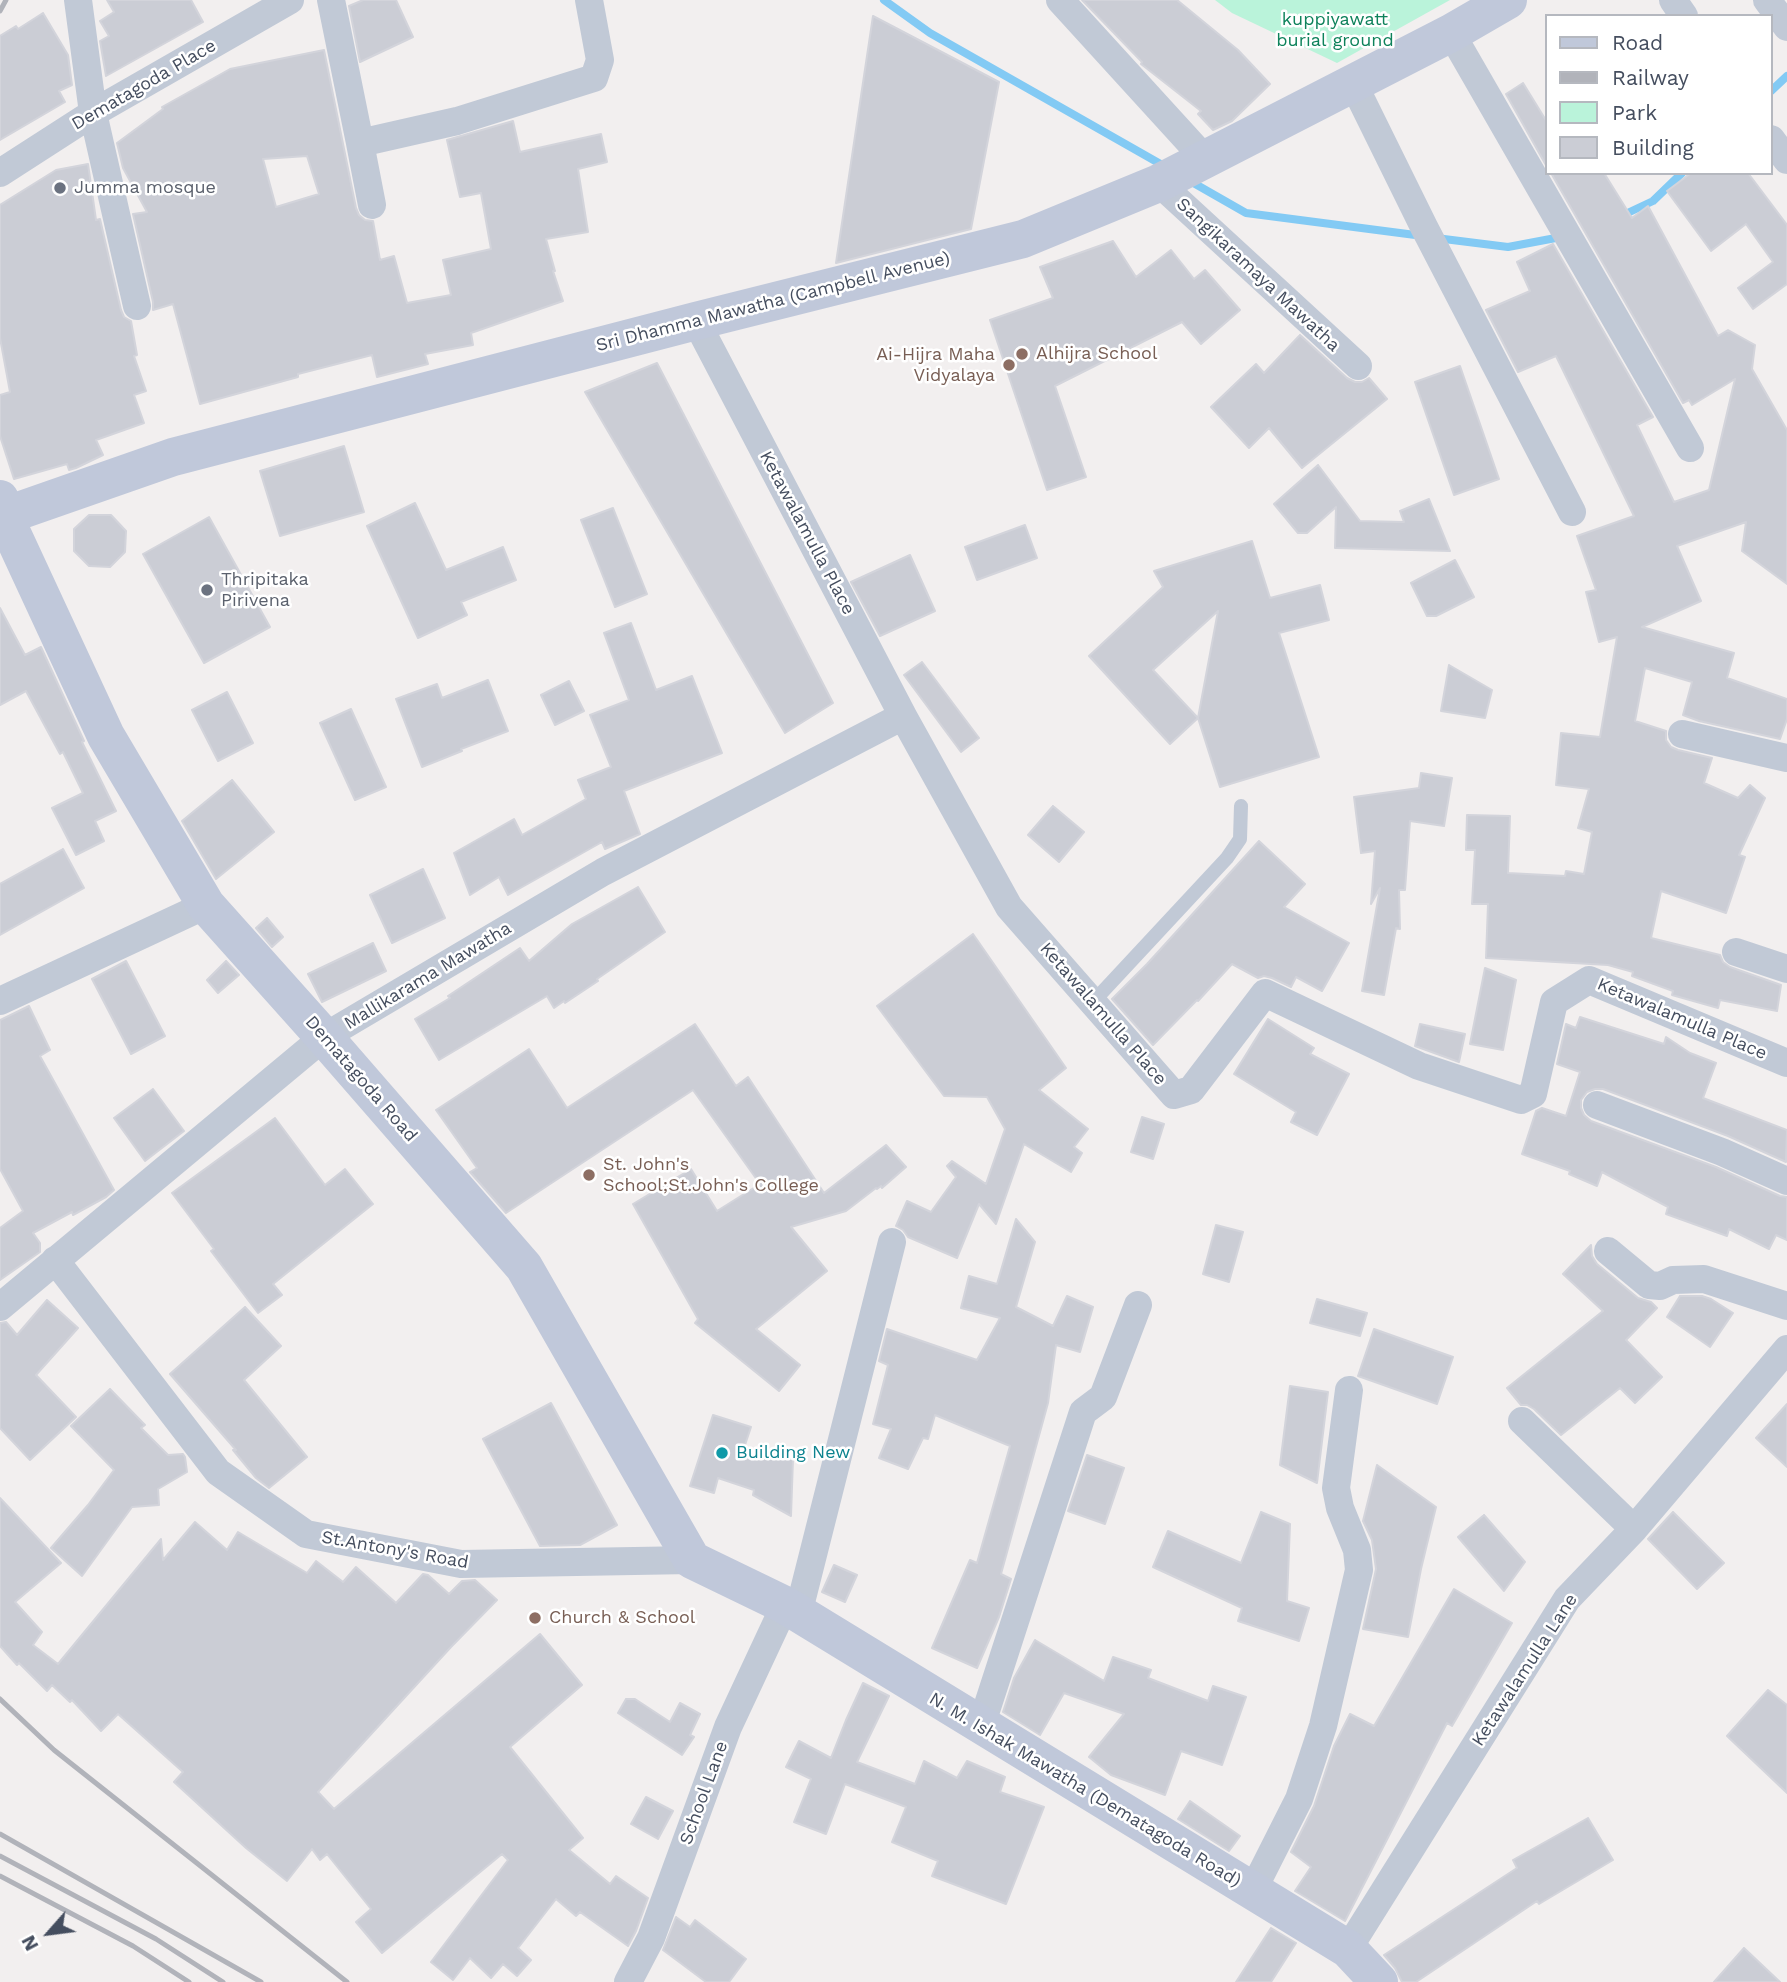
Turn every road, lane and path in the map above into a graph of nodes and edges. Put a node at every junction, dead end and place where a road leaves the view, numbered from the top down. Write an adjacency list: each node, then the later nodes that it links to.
1 (78, 0): 11 (street)
2 (290, 0): 11 (street, Dematagoda Place)
3 (331, 0): 12 (street)
4 (589, 0): 12 (street)
5 (1060, 0): 16 (street, Sangikaramaya Mawatha)
6 (1507, 0): 9 (main road, Sri Dhamma Mawatha (Campbell Avenue))
7 (1768, 0): 8 (street)
8 (1787, 27)
9 (1451, 33): 10 (main road, Sri Dhamma Mawatha (Campbell Avenue)); 21 (street)
10 (1353, 83): 16 (main road, Sri Dhamma Mawatha (Campbell Avenue)); 23 (street)
11 (93, 113): 15 (street, Dematagoda Place); 18 (street)
12 (360, 142): 17 (street)
13 (1773, 142): 14 (street)
14 (1787, 160)
15 (0, 173)
16 (1178, 173): 19 (main road, Sri Dhamma Mawatha (Campbell Avenue)); 20 (street, Sangikaramaya Mawatha)
17 (372, 205)
18 (137, 306)
19 (696, 321): 22 (main road, Sri Dhamma Mawatha (Campbell Avenue)); 24 (street, Ketawalamulla Place)
20 (1358, 366)
21 (1690, 448)
22 (2, 508): 28 (main road, Dematagoda Road)
23 (1572, 512)
24 (903, 716): 32 (street, Ketawalamulla Place); 33 (street, Mallikarama Mawatha)
25 (1682, 734): 26 (street)
26 (1787, 758)
27 (1241, 806): 32 (lane)
28 (206, 905): 31 (street); 33 (main road, Dematagoda Road)
29 (1736, 952): 30 (street)
30 (1787, 968)
31 (0, 1002)
32 (1093, 1002): 34 (street, Ketawalamulla Place)
33 (324, 1038): 39 (street, Mallikarama Mawatha); 47 (main road, Dematagoda Road)
34 (1787, 1063)
35 (1597, 1105): 36 (street)
36 (1787, 1181)
37 (892, 1242): 48 (street, School Lane)
38 (1608, 1251): 41 (street)
39 (55, 1260): 42 (street, Mallikarama Mawatha); 47 (street, St.Antony's Road)
40 (1138, 1305): 49 (street)
41 (1787, 1306)
42 (0, 1307)
43 (1787, 1349): 46 (street, Ketawalamulla Lane)
44 (1349, 1390): 50 (street)
45 (1522, 1420): 46 (street)
46 (1634, 1529): 51 (street, Ketawalamulla Lane)
47 (692, 1560): 48 (main road)
48 (791, 1609): 49 (main road, N. M. Ishak Mawatha (Dematagoda Road)); 52 (street, School Lane)
49 (981, 1726): 50 (main road, N. M. Ishak Mawatha (Dematagoda Road))
50 (1252, 1892): 51 (main road, N. M. Ishak Mawatha (Dematagoda Road))
51 (1349, 1949): 53 (main road, N. M. Ishak Mawatha (Dematagoda Road))
52 (628, 1982)
53 (1379, 1982)

